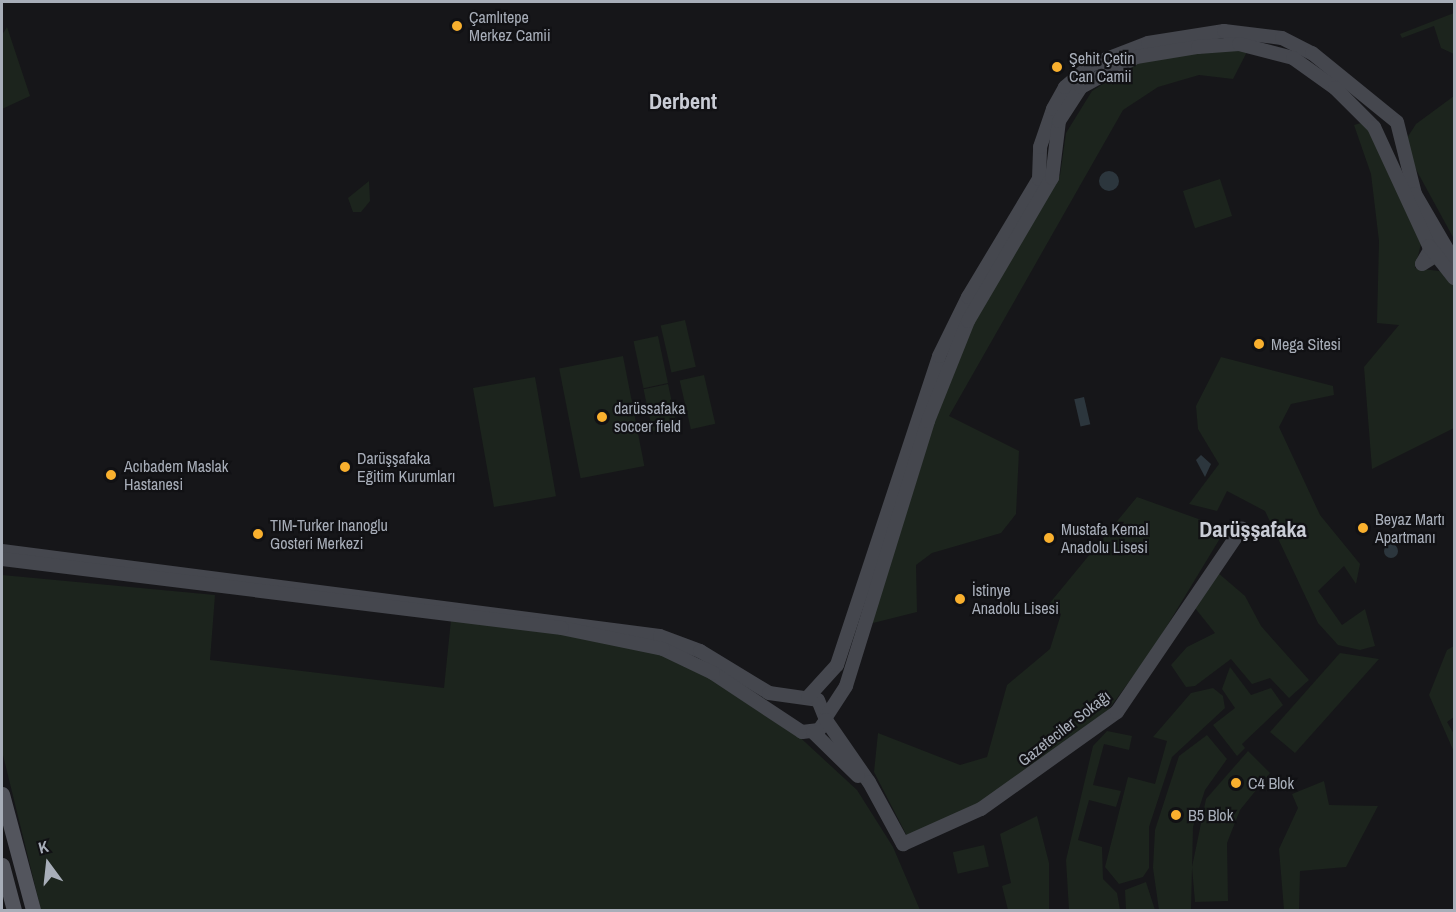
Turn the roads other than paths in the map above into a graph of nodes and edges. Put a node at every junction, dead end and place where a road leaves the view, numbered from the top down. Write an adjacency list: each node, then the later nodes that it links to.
1 (1388, 116): 2 (main road); 3 (main road); 10 (main road)
2 (1375, 131): 3 (main road); 4 (main road); 11 (main road)
3 (1398, 133): 4 (main road)
4 (1437, 248): 5 (main road); 5 (main road)
5 (1452, 269)
6 (1242, 528): 14 (main road, Gazeteciler Sokağı)
7 (2, 551): 9 (main road)
8 (2, 559): 9 (main road)
9 (531, 620): 10 (main road); 12 (main road)
10 (805, 698): 11 (main road); 12 (main road)
11 (826, 718): 13 (main road); 14 (main road)
12 (791, 719): 13 (main road)
13 (813, 732): 14 (main road)
14 (872, 790)
15 (2, 794): 18 (main road)
16 (2, 865): 17 (main road)
17 (14, 910)
18 (33, 910)

